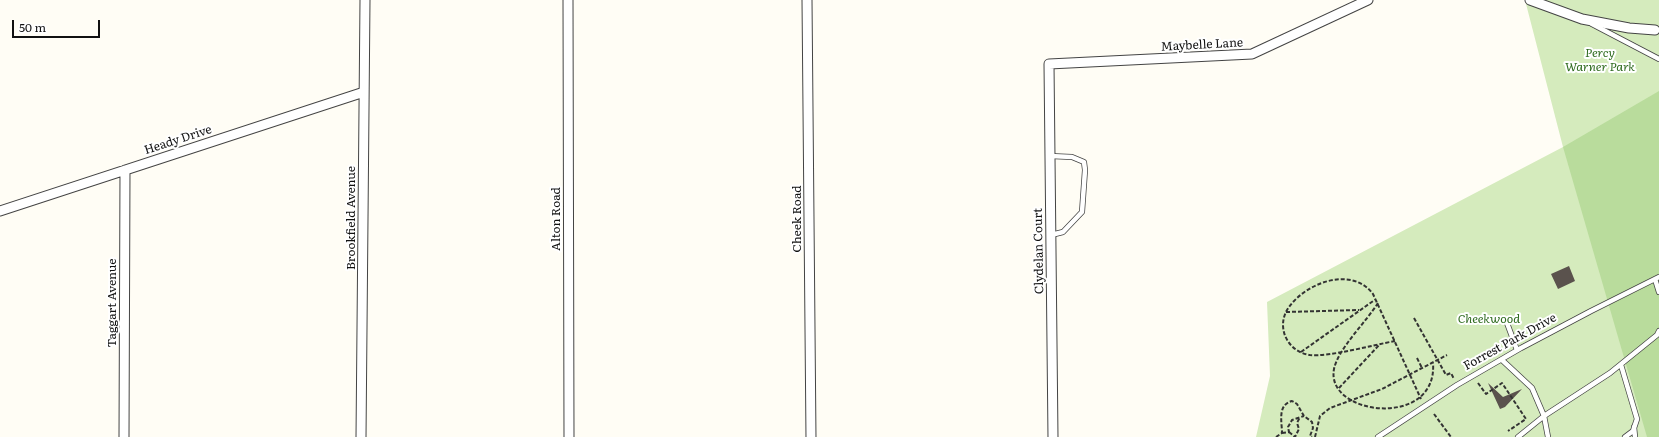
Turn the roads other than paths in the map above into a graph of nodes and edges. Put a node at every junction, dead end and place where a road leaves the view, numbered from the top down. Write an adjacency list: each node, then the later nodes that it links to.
1 (365, 0): 10 (street, Brookfield Avenue)
2 (568, 0): 26 (street, Alton Road)
3 (807, 0): 27 (street, Cheek Road)
4 (1368, 0): 9 (street, Maybelle Lane)
5 (1530, 0): 6 (street)
6 (1582, 19): 7 (street); 8 (lane)
7 (1657, 30)
8 (1659, 59)
9 (1049, 64): 11 (street, Clydelan Court)
10 (364, 92): 12 (street, Heady Drive); 25 (street, Brookfield Avenue)
11 (1050, 156): 14 (street, Clydelan Court); 14 (lane)
12 (125, 170): 13 (street, Heady Drive); 24 (street, Taggart Avenue)
13 (0, 212)
14 (1051, 235): 28 (street, Clydelan Court)
15 (1657, 278): 16 (lane); 19 (lane, Forrest Park Drive)
16 (1659, 292)
17 (1507, 323): 19 (lane)
18 (1659, 331): 21 (lane)
19 (1518, 350): 20 (lane, Forrest Park Drive)
20 (1502, 360): 22 (lane); 29 (lane, Forrest Park Drive)
21 (1620, 364): 22 (lane); 23 (lane)
22 (1544, 416): 30 (lane); 31 (lane)
23 (1634, 427): 32 (lane); 33 (lane)
24 (124, 437)
25 (362, 437)
26 (568, 437)
27 (811, 437)
28 (1053, 437)
29 (1378, 437)
30 (1518, 437)
31 (1548, 437)
32 (1625, 437)
33 (1635, 437)

